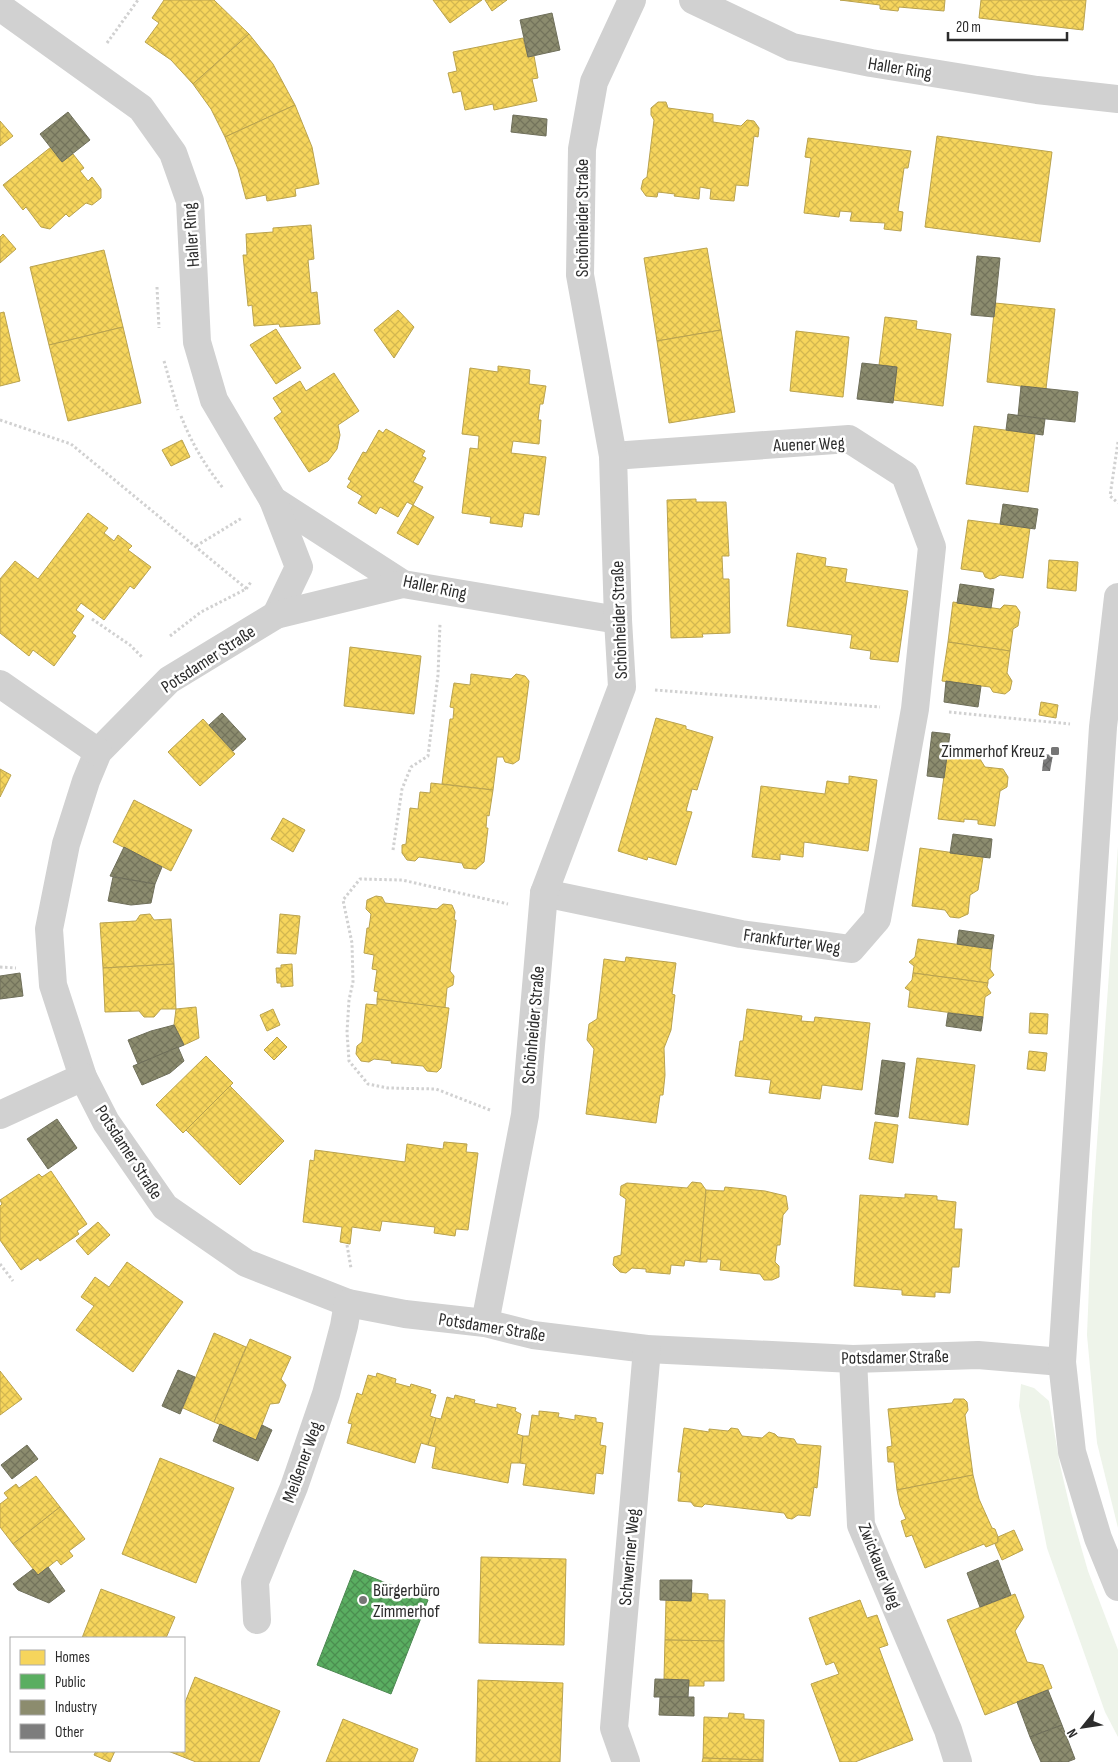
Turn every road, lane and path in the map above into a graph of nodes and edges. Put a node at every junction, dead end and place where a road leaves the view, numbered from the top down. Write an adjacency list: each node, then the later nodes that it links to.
1 (138, 0): 5 (path)
2 (632, 0): 12 (street, Schönheider Straße)
3 (693, 0): 6 (street, Haller Ring)
4 (0, 7): 5 (street, Haller Ring)
5 (87, 69): 14 (street, Haller Ring)
6 (1118, 99)
7 (158, 280): 8 (path)
8 (160, 337)
9 (162, 352): 13 (path)
10 (0, 420): 16 (path)
11 (1118, 442): 15 (path)
12 (613, 456): 23 (street, Schönheider Straße); 30 (street, Auener Weg)
13 (228, 494)
14 (273, 500): 16 (path); 17 (street, Haller Ring); 21 (street, Haller Ring)
15 (1118, 503)
16 (196, 546): 18 (path)
17 (404, 584): 19 (street, Haller Ring); 21 (street, Potsdamer Straße)
18 (246, 589): 21 (path); 24 (path)
19 (443, 591): 23 (street, Haller Ring); 33 (path)
20 (1118, 597): 31 (street)
21 (276, 615): 28 (street, Potsdamer Straße)
22 (92, 619): 28 (path)
23 (618, 620): 29 (street, Schönheider Straße)
24 (165, 640)
25 (145, 657): 26 (path)
26 (139, 662)
27 (0, 684): 32 (street)
28 (165, 685): 32 (street, Potsdamer Straße)
29 (622, 687): 30 (path); 34 (street, Schönheider Straße)
30 (915, 709): 31 (path); 34 (street, Frankfurter Weg)
31 (1103, 727): 44 (street)
32 (98, 752): 35 (street, Potsdamer Straße)
33 (393, 850)
34 (544, 903): 37 (street, Schönheider Straße); 37 (path)
35 (83, 1077): 36 (street); 40 (street, Potsdamer Straße)
36 (0, 1115)
37 (525, 1115): 41 (street, Schönheider Straße)
38 (0, 1264): 39 (path)
39 (13, 1281)
40 (348, 1303): 41 (street, Potsdamer Straße); 46 (street, Meißener Weg)
41 (484, 1323): 42 (street, Potsdamer Straße)
42 (646, 1349): 43 (street, Potsdamer Straße); 47 (street, Schweriner Weg)
43 (853, 1359): 44 (street, Potsdamer Straße); 48 (street, Zwickauer Weg)
44 (1062, 1362): 45 (street)
45 (1118, 1587)
46 (257, 1620)
47 (626, 1762)
48 (958, 1762)

